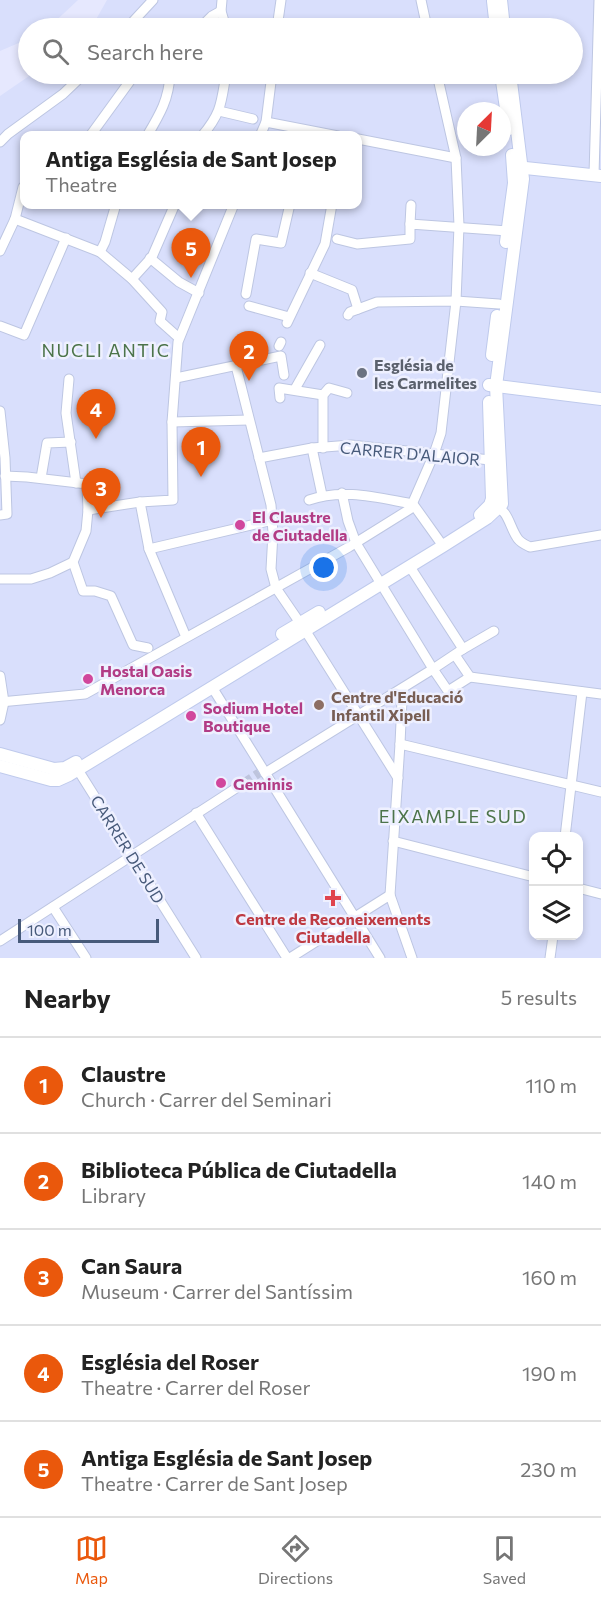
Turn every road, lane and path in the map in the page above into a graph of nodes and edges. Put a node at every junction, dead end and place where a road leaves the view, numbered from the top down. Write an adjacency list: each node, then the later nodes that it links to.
1 (153, 0): 10 (street)
2 (222, 0): 8 (street)
3 (281, 0): 13 (street)
4 (421, 0): 14 (street)
5 (494, 0): 9 (street); 15 (street)
6 (501, 0): 9 (street)
7 (599, 0): 25 (street)
8 (221, 11): 11 (street); 12 (street)
9 (502, 13): 16 (street)
10 (136, 18)
11 (210, 18)
12 (223, 18)
13 (278, 18)
14 (425, 18)
15 (495, 18)
16 (503, 18)
17 (74, 84): 35 (street)
18 (128, 84): 29 (street)
19 (170, 84): 30 (street)
20 (224, 84): 26 (street)
21 (271, 84): 28 (street)
22 (439, 84): 36 (street)
23 (503, 84): 37 (street)
24 (511, 84): 37 (street)
25 (599, 93): 38 (street)
26 (219, 111): 27 (street); 31 (street)
27 (253, 119)
28 (266, 122): 32 (street); 33 (street)
29 (93, 131)
30 (149, 131)
31 (205, 131)
32 (262, 131)
33 (299, 131)
34 (362, 140): 36 (street)
35 (0, 142)
36 (456, 158): 48 (street)
37 (518, 168): 38 (street); 49 (street)
38 (597, 175)
39 (20, 202): 46 (street)
40 (411, 205): 47 (street)
41 (115, 209): 53 (street)
42 (174, 209): 54 (street)
43 (232, 209): 57 (street)
44 (289, 209): 55 (street)
45 (332, 209): 51 (street)
46 (15, 219): 50 (street); 52 (street)
47 (410, 224): 48 (street); 51 (street)
48 (459, 226): 49 (street); 58 (street)
49 (512, 232): 59 (street)
50 (66, 238): 53 (street); 62 (street)
51 (331, 238): 55 (street)
52 (0, 251)
53 (100, 252): 56 (street)
54 (150, 258): 56 (street); 57 (street)
55 (310, 273): 60 (street)
56 (132, 279): 63 (street)
57 (199, 293): 63 (street)
58 (456, 301): 59 (street); 60 (street); 80 (street)
59 (503, 304): 69 (street)
60 (358, 309): 61 (street)
61 (348, 315)
62 (0, 326)
63 (179, 338): 66 (street)
64 (320, 345): 70 (street)
65 (236, 366): 66 (street); 68 (street); 76 (street)
66 (176, 378): 77 (street)
67 (69, 379): 78 (street)
68 (285, 381): 70 (street); 73 (street)
69 (492, 386): 74 (street); 82 (street); 91 (street)
70 (295, 389): 72 (street)
71 (348, 393): 72 (street)
72 (323, 395): 79 (street)
73 (280, 398)
74 (601, 399)
75 (0, 411): 83 (street)
76 (249, 420): 77 (street); 81 (street)
77 (172, 422): 89 (street)
78 (71, 442): 84 (street); 85 (street)
79 (317, 448): 80 (street, CARRER D'ALAIOR); 81 (street, CARRER D'ALAIOR); 87 (street)
80 (434, 454): 82 (street, CARRER D'ALAIOR); 90 (street)
81 (259, 458): 94 (street)
82 (490, 460): 91 (street)
83 (5, 476): 84 (street); 93 (street)
84 (41, 478): 85 (street)
85 (76, 483): 92 (street)
86 (342, 493): 87 (street); 90 (street); 96 (street)
87 (322, 495): 88 (street)
88 (309, 500)
89 (140, 502): 92 (street); 98 (street)
90 (413, 504): 96 (street); 97 (street)
91 (497, 505): 95 (street); 97 (street)
92 (88, 510): 99 (street)
93 (4, 515)
94 (273, 520): 98 (street); 103 (street)
95 (601, 535)
96 (356, 543): 102 (street); 103 (street)
97 (441, 543): 100 (street); 102 (street)
98 (149, 549): 106 (street)
99 (73, 562): 101 (street); 107 (street)
100 (408, 567): 102 (street); 108 (street)
101 (0, 579)
102 (379, 580): 104 (street); 110 (street)
103 (276, 588): 104 (street); 106 (street)
104 (302, 626): 113 (street); 118 (street)
105 (494, 632): 108 (street)
106 (186, 637): 117 (street)
107 (148, 648)
108 (463, 649): 109 (street)
109 (455, 656): 110 (street); 112 (street)
110 (433, 669): 112 (street); 114 (street)
111 (0, 676): 117 (street)
112 (470, 677): 115 (street)
113 (210, 684): 123 (street); 124 (street)
114 (400, 690): 118 (street); 120 (street)
115 (582, 692): 116 (street); 127 (street)
116 (601, 694)
117 (2, 702): 119 (street)
118 (358, 715): 124 (street); 125 (street)
119 (0, 720)
120 (400, 744): 125 (street); 127 (street)
121 (0, 754): 123 (street)
122 (0, 766): 123 (street)
123 (71, 769): 132 (street, CARRER DE SUD)
124 (263, 772): 138 (street)
125 (398, 778): 131 (street)
126 (244, 783): 129 (street)
127 (571, 785): 128 (street); 130 (street)
128 (601, 792)
129 (196, 813): 132 (street); 143 (street)
130 (566, 832)
131 (393, 841): 133 (street); 135 (street)
132 (132, 855): 137 (street); 142 (street, CARRER DE SUD)
133 (529, 876)
134 (583, 889): 136 (street)
135 (390, 894): 138 (street); 145 (street)
136 (601, 894)
137 (51, 908): 140 (street); 141 (street)
138 (355, 916): 143 (street); 144 (street)
139 (552, 940): 146 (street)
140 (0, 941)
141 (86, 958)
142 (196, 958)
143 (289, 958)
144 (380, 958)
145 (412, 958)
146 (550, 958)

